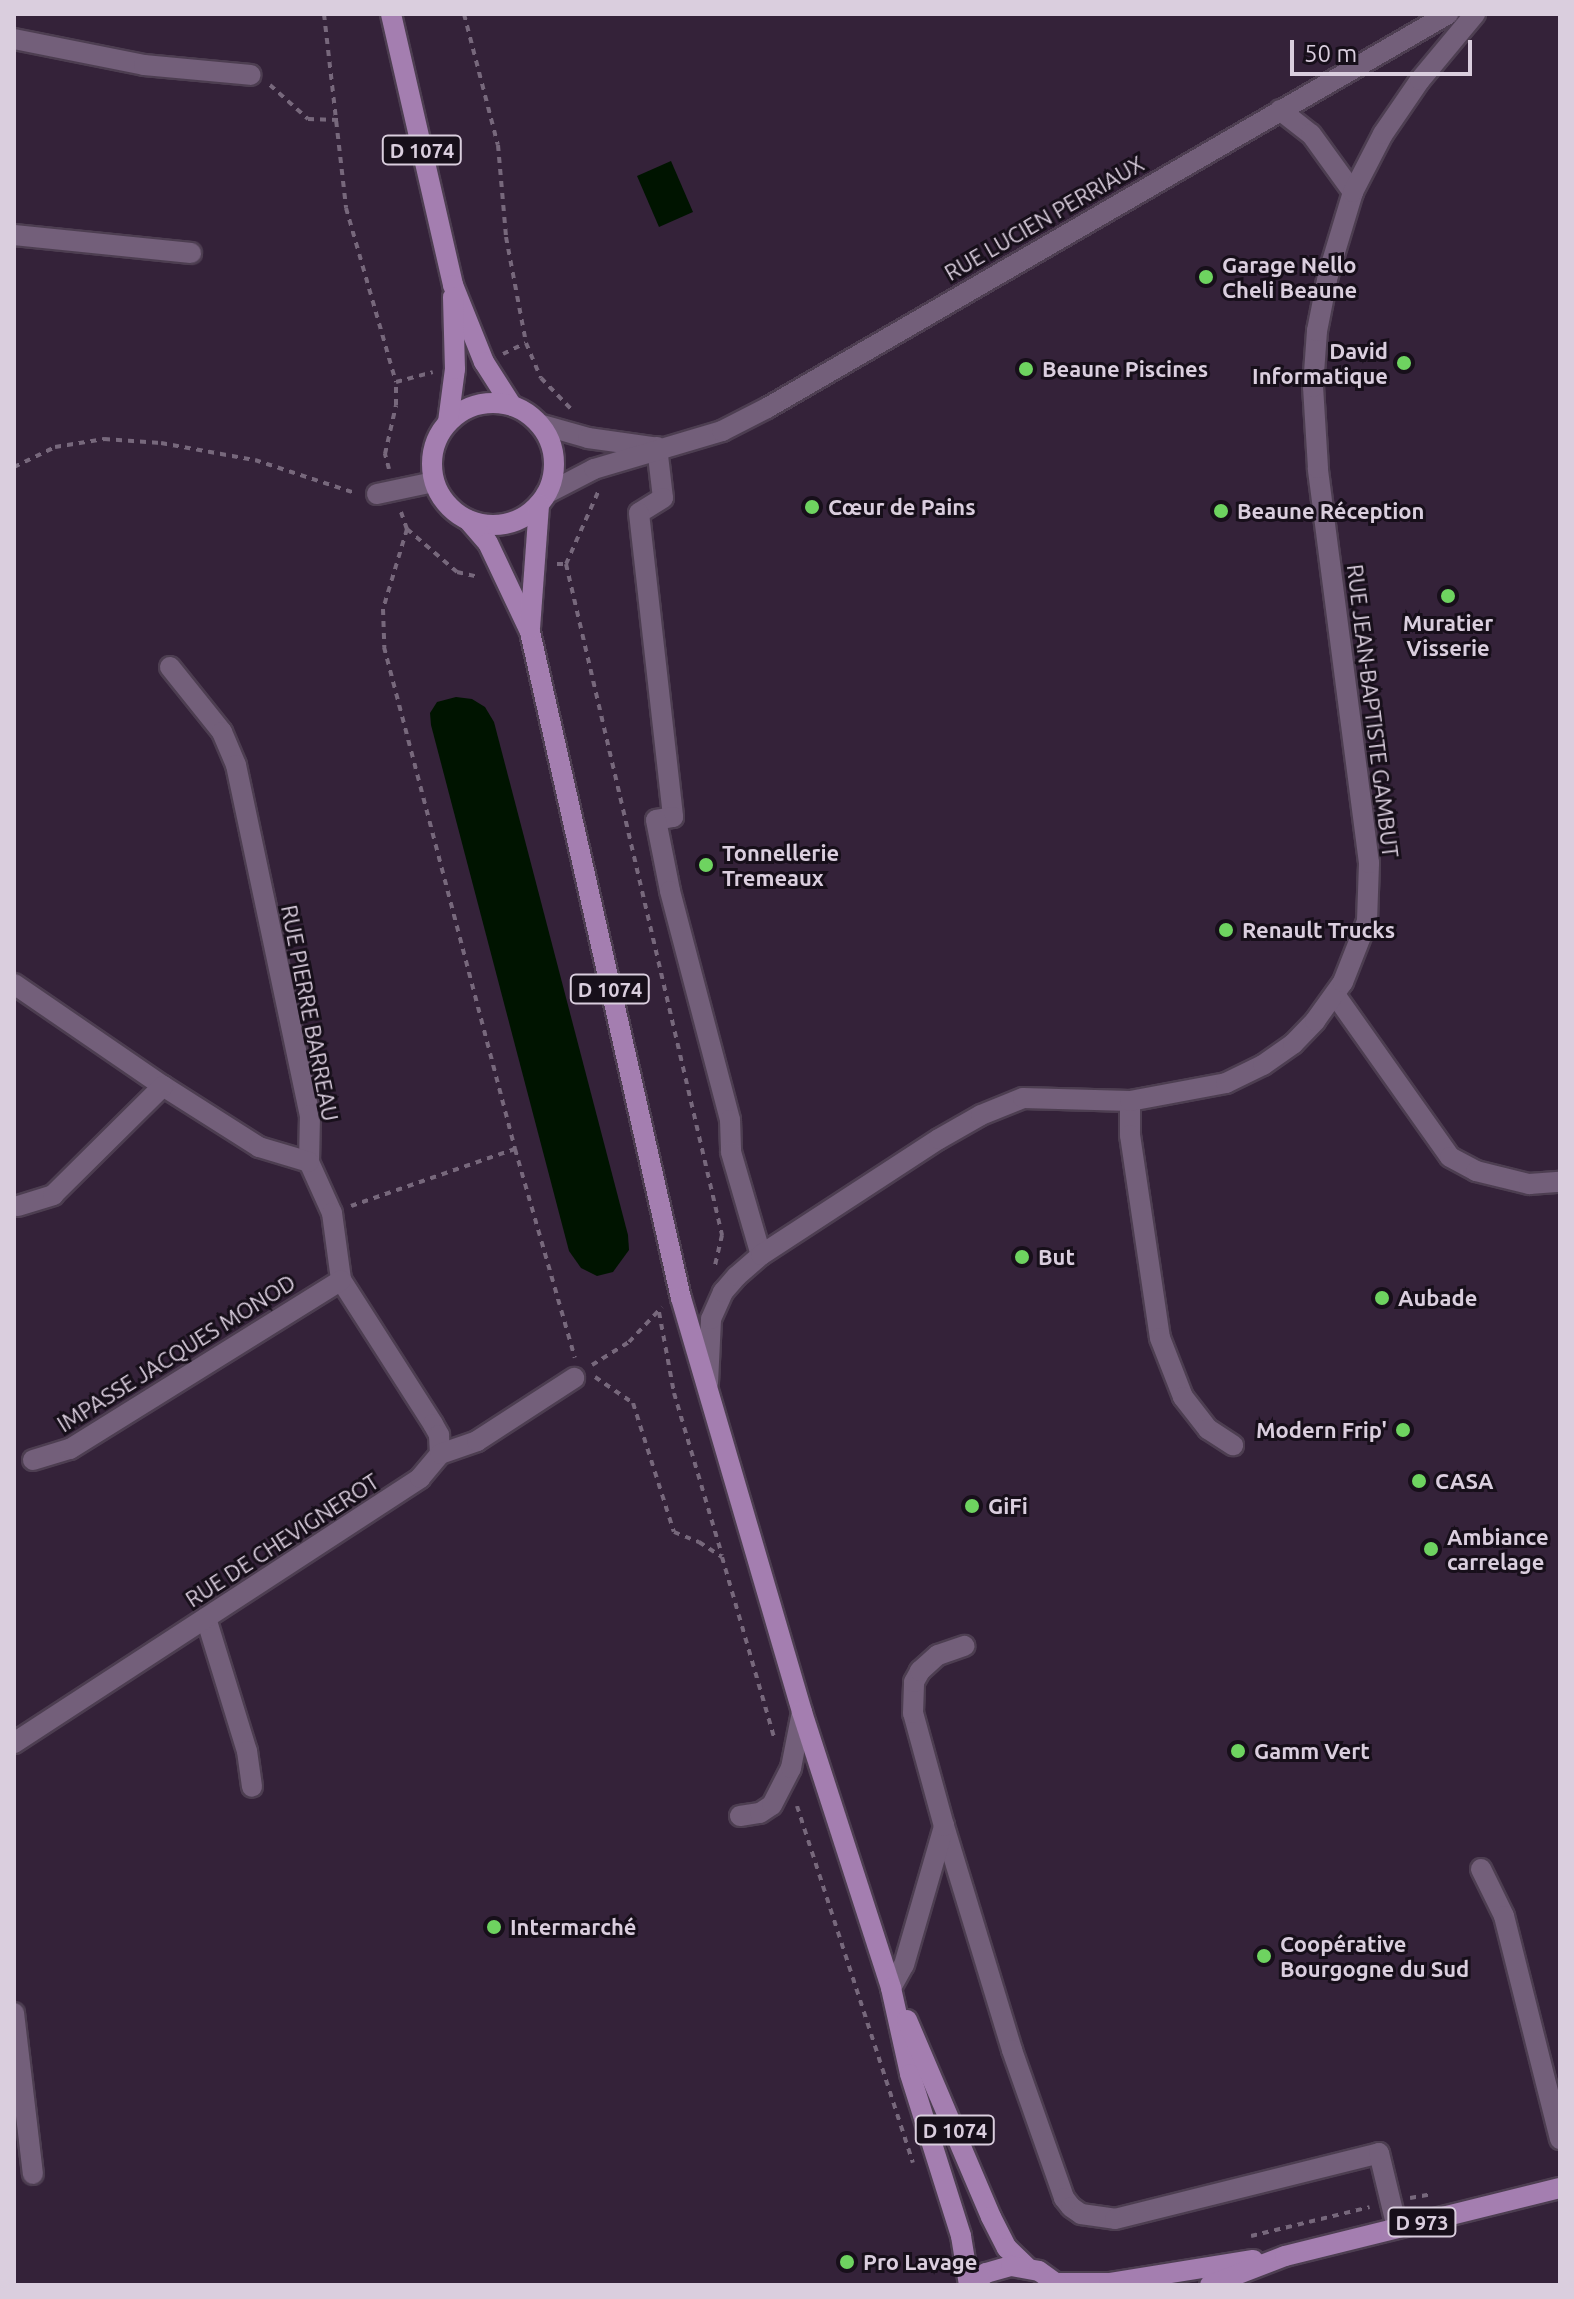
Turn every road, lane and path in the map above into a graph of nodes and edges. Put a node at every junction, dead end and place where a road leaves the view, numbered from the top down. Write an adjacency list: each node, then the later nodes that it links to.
1 (324, 14): 9 (path)
2 (391, 14): 13 (main road, D 1074)
3 (464, 14): 14 (path)
4 (1448, 14): 8 (street, RUE LUCIEN PERRIAUX)
5 (1475, 14): 10 (street, RUE JEAN-BAPTISTE GAMBUT)
6 (14, 39): 7 (street)
7 (251, 75): 9 (path)
8 (1280, 110): 10 (street); 22 (street, RUE LUCIEN PERRIAUX)
9 (338, 120): 17 (path)
10 (1353, 192): 36 (street, RUE JEAN-BAPTISTE GAMBUT)
11 (14, 235): 12 (street)
12 (191, 253)
13 (453, 285): 15 (main road, D 1074); 16 (main road, D 1074)
14 (526, 343): 15 (path); 21 (path)
15 (484, 362): 18 (main road, D 1074)
16 (455, 369): 17 (path); 19 (main road, D 1074)
17 (396, 382): 26 (path)
18 (512, 406): 19 (main road); 20 (main road)
19 (448, 422): 25 (main road)
20 (539, 424): 21 (street, RUE LUCIEN PERRIAUX); 27 (main road)
21 (588, 438): 22 (street, RUE LUCIEN PERRIAUX)
22 (657, 447): 24 (street, RUE LUCIEN PERRIAUX); 44 (street)
23 (14, 467): 26 (path)
24 (594, 469): 27 (street, RUE LUCIEN PERRIAUX); 31 (path)
25 (434, 482): 26 (street); 28 (main road)
26 (387, 493): 29 (path)
27 (542, 499): 28 (main road); 30 (main road, D 1074)
28 (468, 520): 32 (main road, D 1074)
29 (407, 529): 32 (path); 39 (path)
30 (533, 563): 31 (path); 33 (main road, D 1074)
31 (566, 564): 45 (path)
32 (502, 569): 33 (main road, D 1074)
33 (530, 632): 47 (main road, D 1074)
34 (170, 667): 40 (street, RUE PIERRE BARREAU)
35 (14, 984): 37 (street)
36 (1336, 996): 38 (street, RUE JEAN-BAPTISTE GAMBUT); 41 (street)
37 (163, 1086): 40 (street); 42 (street)
38 (1130, 1101): 44 (street, RUE JEAN-BAPTISTE GAMBUT); 51 (street)
39 (515, 1149): 43 (path); 49 (path)
40 (309, 1162): 43 (street, RUE PIERRE BARREAU)
41 (1560, 1182)
42 (18, 1206)
43 (332, 1213): 46 (street, RUE PIERRE BARREAU)
44 (761, 1255): 50 (street, RUE JEAN-BAPTISTE GAMBUT)
45 (713, 1270)
46 (341, 1280): 52 (street, RUE PIERRE BARREAU); 53 (street, IMPASSE JACQUES MONOD)
47 (681, 1298): 48 (path); 50 (main road, D 1074)
48 (658, 1311): 49 (path); 54 (path)
49 (579, 1374): 52 (street, RUE DE CHEVIGNEROT)
50 (708, 1393): 57 (main road, D 1074)
51 (1233, 1445)
52 (440, 1454): 55 (street, RUE DE CHEVIGNEROT)
53 (33, 1460)
54 (722, 1557)
55 (206, 1618): 58 (street, RUE DE CHEVIGNEROT); 59 (street)
56 (964, 1646): 61 (street)
57 (802, 1712): 60 (street); 65 (main road, D 1074)
58 (14, 1743)
59 (252, 1787)
60 (740, 1816)
61 (944, 1826): 63 (street); 64 (street)
62 (1481, 1869): 67 (street)
63 (926, 1883): 64 (street); 65 (street)
64 (965, 1896): 71 (street)
65 (891, 1988): 75 (main road, D 1074); 77 (main road, D 1074)
66 (14, 2013): 68 (street)
67 (1560, 2139)
68 (33, 2174)
69 (1560, 2188): 72 (main road, D 973)
70 (1445, 2192): 71 (path)
71 (1391, 2201): 72 (street); 73 (path)
72 (1397, 2228): 74 (main road, D 973)
73 (1242, 2239)
74 (1285, 2256): 76 (main road, D 973); 78 (main road, D 973)
75 (1027, 2267): 76 (main road); 77 (main road)
76 (1057, 2284)
77 (970, 2285)
78 (1210, 2285)

